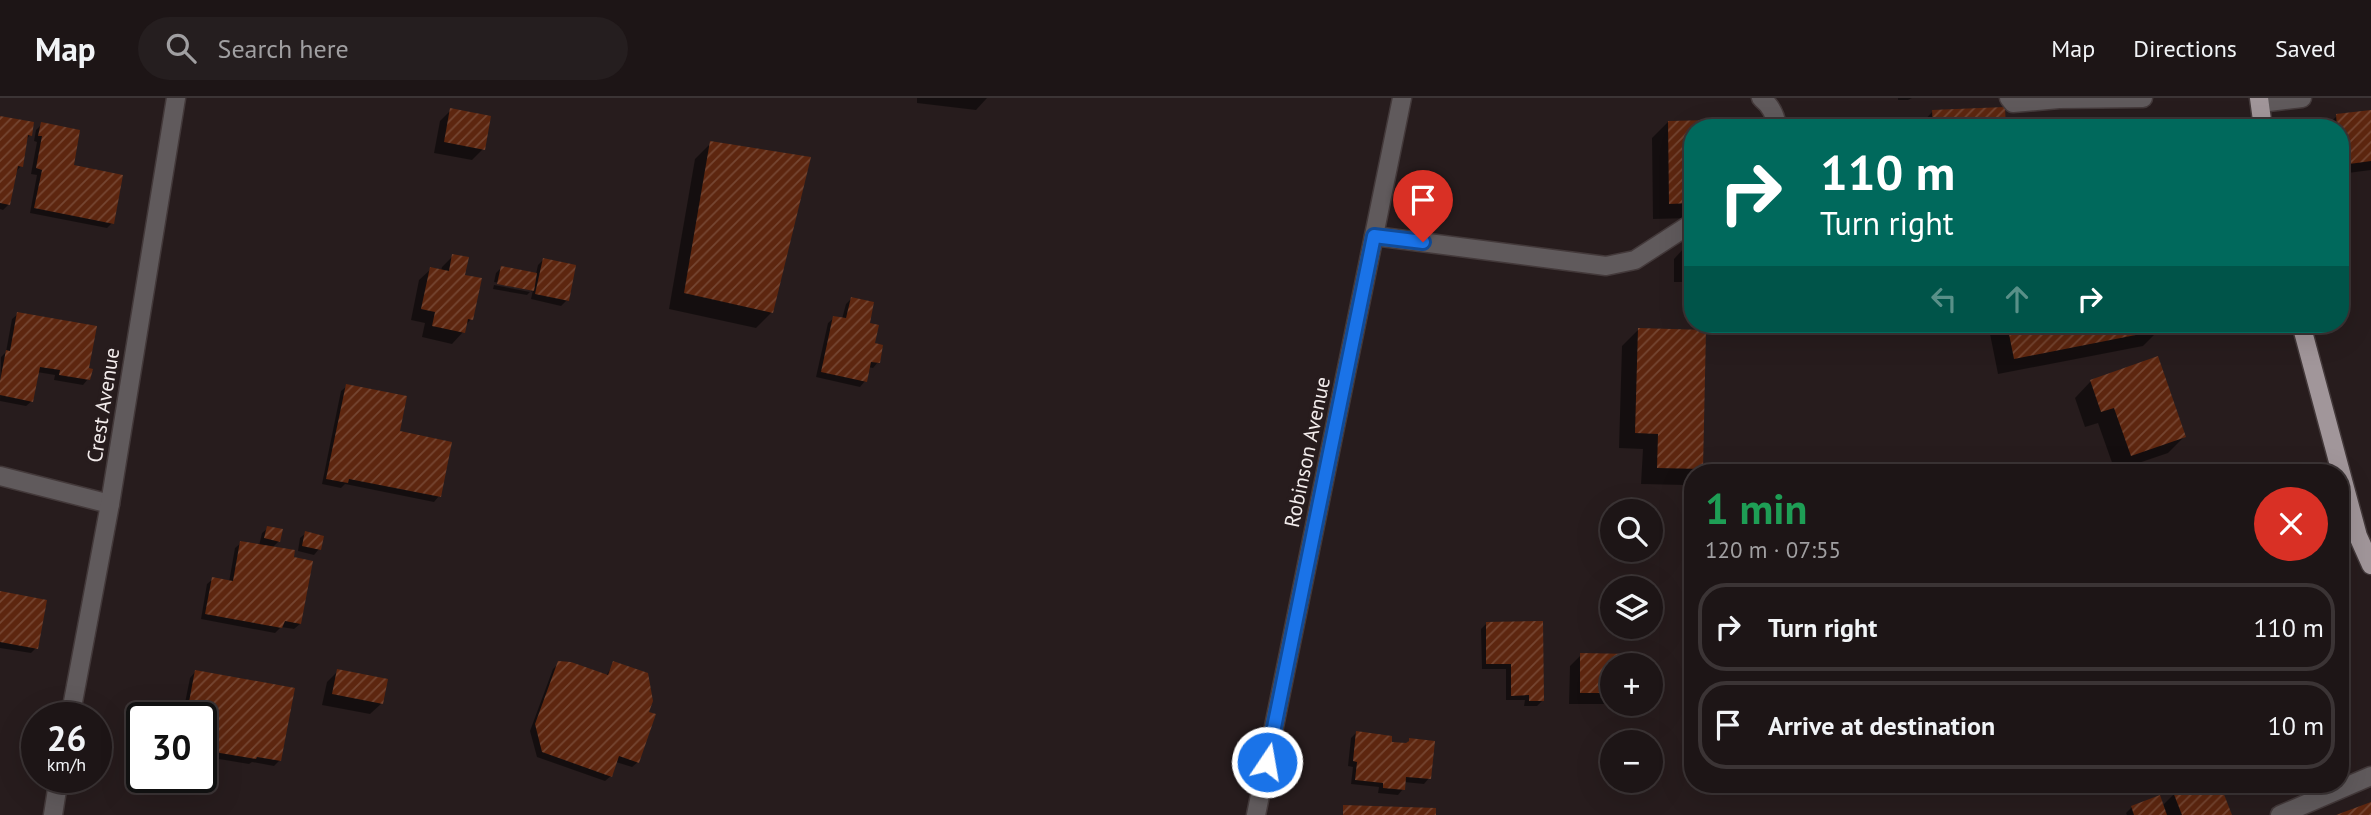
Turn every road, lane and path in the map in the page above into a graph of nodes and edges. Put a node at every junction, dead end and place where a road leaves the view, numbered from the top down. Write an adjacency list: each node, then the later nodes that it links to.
1 (176, 98): 16 (street, Crest Avenue)
2 (1402, 98): 11 (street, Robinson Avenue)
3 (1761, 98): 8 (street)
4 (2009, 98): 5 (street)
5 (2143, 98)
6 (2302, 98): 7 (street)
7 (2259, 101): 9 (main road)
8 (1775, 119)
9 (2262, 119)
10 (1684, 228): 11 (street)
11 (1374, 236): 24 (street, Robinson Avenue)
12 (2303, 333): 13 (main road)
13 (2339, 464)
14 (0, 476): 16 (street)
15 (2349, 503): 17 (main road)
16 (110, 504): 18 (street, Crest Avenue)
17 (2371, 565)
18 (73, 702)
19 (2371, 776): 20 (street)
20 (2349, 785)
21 (56, 793): 23 (street)
22 (2331, 793): 25 (street)
23 (53, 815)
24 (1256, 815)
25 (2280, 815)

